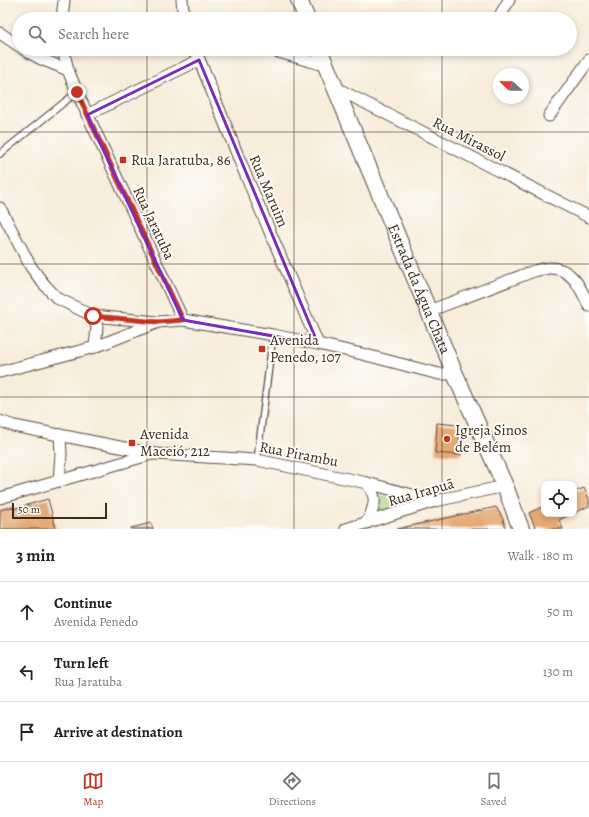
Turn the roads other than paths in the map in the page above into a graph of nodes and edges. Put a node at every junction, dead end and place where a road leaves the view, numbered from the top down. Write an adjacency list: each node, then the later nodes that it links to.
1 (64, 0): 5 (street)
2 (182, 0): 6 (street)
3 (299, 0): 7 (street)
4 (509, 0): 8 (street)
5 (63, 12)
6 (183, 12)
7 (304, 12)
8 (502, 12)
9 (0, 33): 10 (street)
10 (12, 41)
11 (36, 56): 19 (street)
12 (65, 56): 19 (street, Rua Jaratuba)
13 (198, 56): 16 (street, Rua Maruim)
14 (292, 56): 18 (street)
15 (322, 56): 18 (street, Estrada da Água Chata)
16 (199, 60): 22 (street); 33 (street, Rua Maruim)
17 (589, 60): 23 (street)
18 (327, 66): 20 (street, Estrada da Água Chata)
19 (68, 70): 21 (street, Rua Jaratuba)
20 (336, 88): 26 (street, Rua Mirassol); 28 (street, Estrada da Água Chata)
21 (77, 92): 22 (street, Rua Jaratuba); 24 (lane)
22 (87, 115): 30 (street, Rua Jaratuba)
23 (549, 116)
24 (0, 154)
25 (0, 208): 29 (street)
26 (589, 217)
27 (589, 306): 28 (street)
28 (429, 311): 36 (street, Estrada da Água Chata)
29 (93, 316): 31 (street); 34 (street)
30 (183, 320): 31 (street); 32 (street)
31 (158, 322): 34 (street)
32 (273, 335): 33 (street); 40 (lane)
33 (318, 344): 36 (street)
34 (95, 347): 35 (street)
35 (0, 372)
36 (455, 374): 43 (street, Estrada da Água Chata)
37 (0, 421): 38 (street)
38 (60, 435): 39 (street); 41 (street)
39 (155, 454): 40 (street, Rua Pirambu); 41 (street)
40 (257, 460): 42 (street, Rua Pirambu)
41 (59, 481): 44 (street)
42 (367, 483): 45 (street, Rua Pirambu); 46 (street)
43 (505, 486): 45 (street, Rua Irapuã); 48 (street, Estrada da Água Chata)
44 (0, 498)
45 (435, 501): 46 (street, Rua Irapuã)
46 (367, 523): 47 (street, Rua Irapuã)
47 (346, 529)
48 (521, 529)

